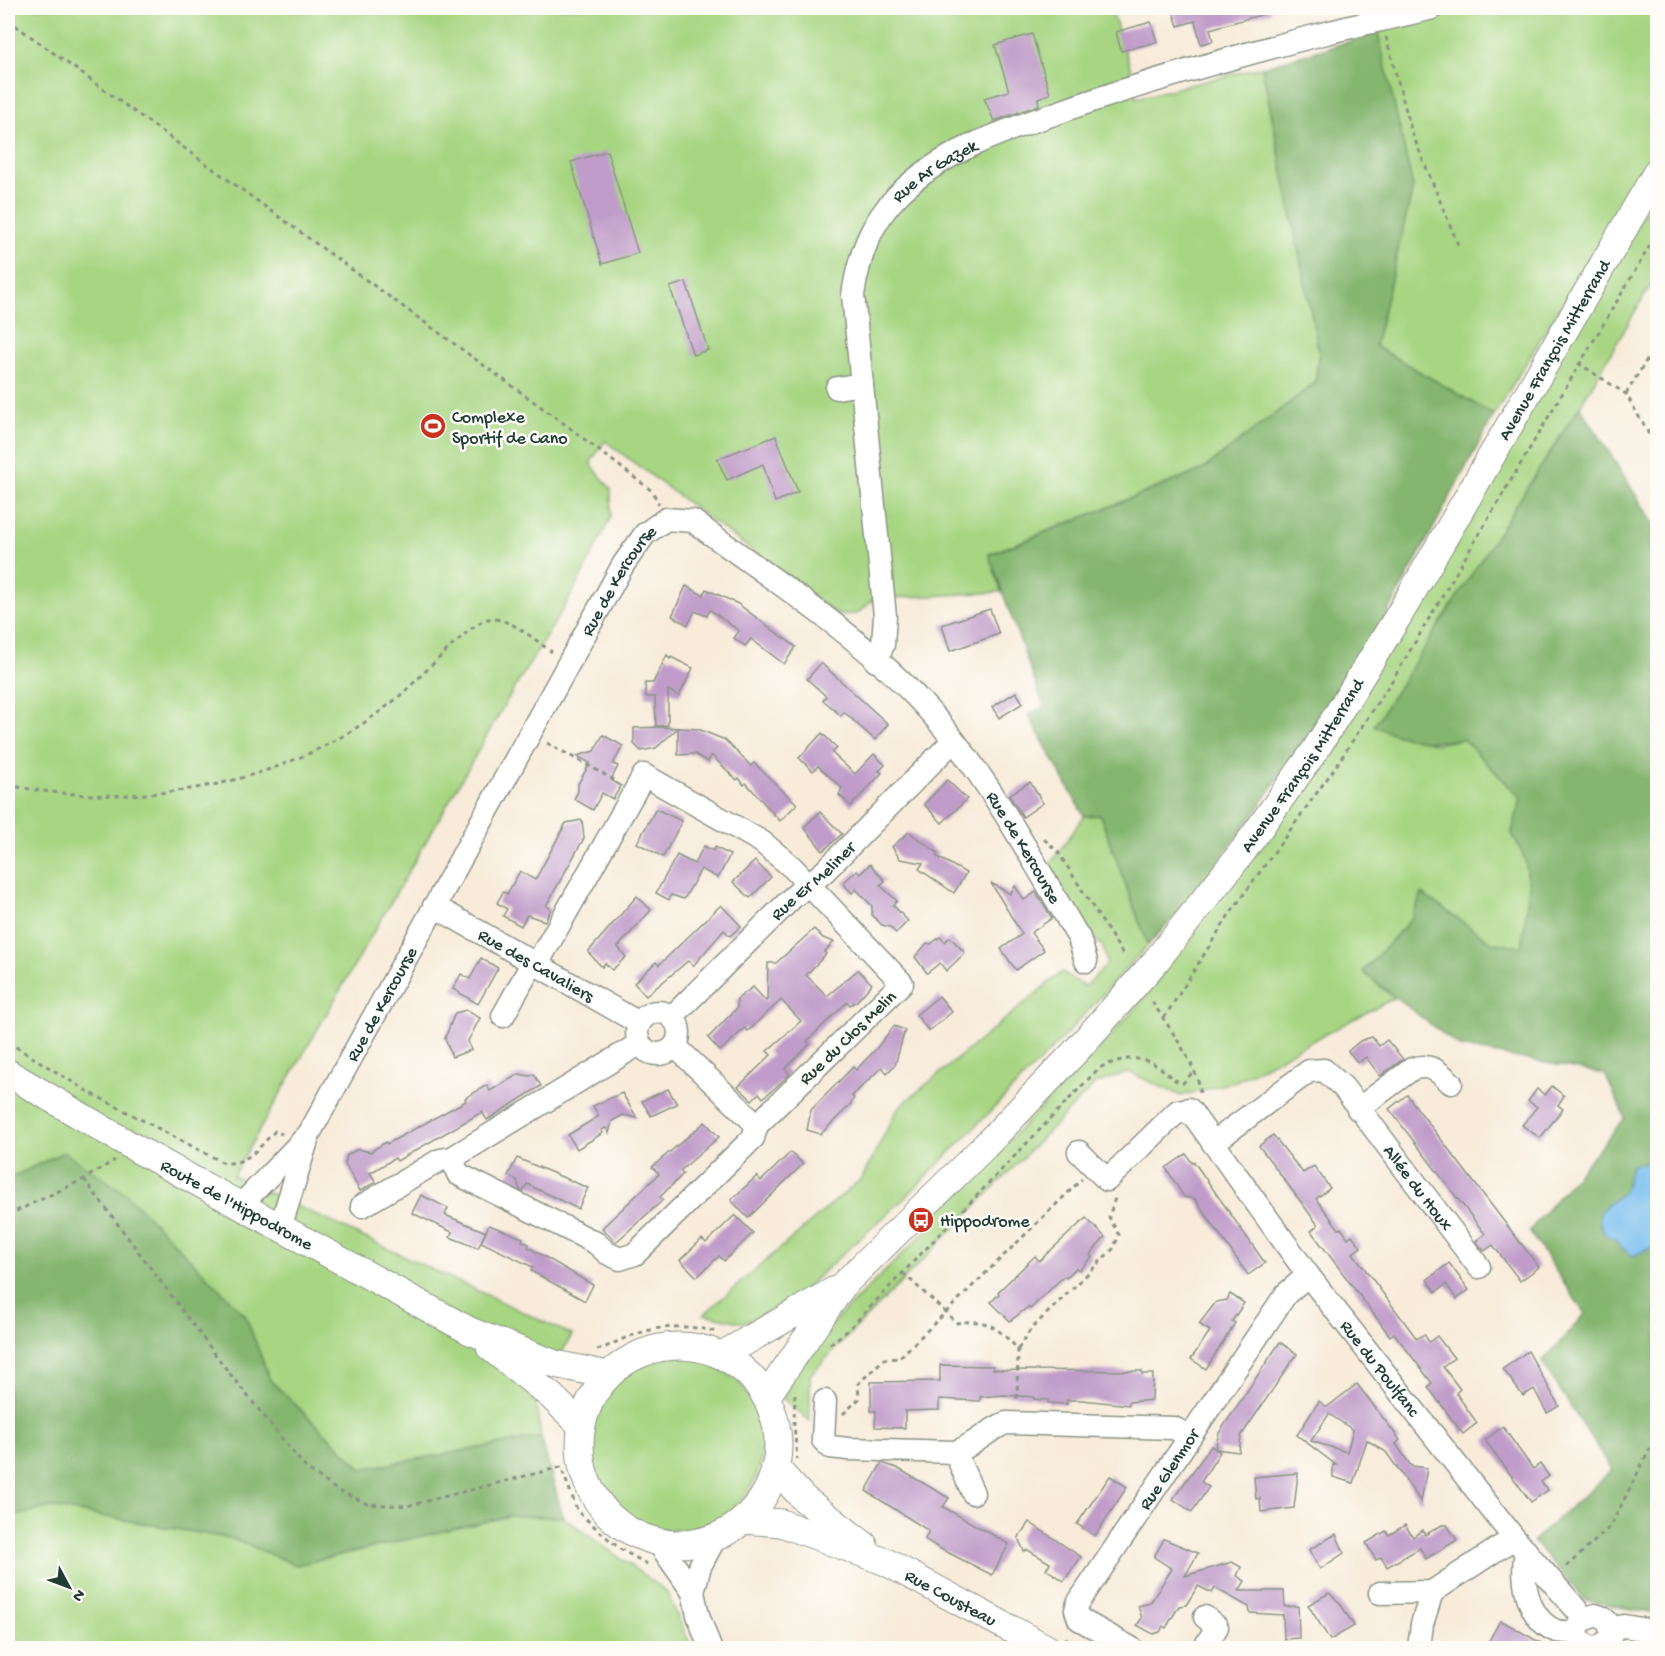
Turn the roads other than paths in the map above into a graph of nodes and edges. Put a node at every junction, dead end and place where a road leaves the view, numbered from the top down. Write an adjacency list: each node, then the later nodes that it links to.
1 (1432, 8): 3 (street, Rue Ar Gazek)
2 (1658, 170): 28 (main road, Avenue François Mitterrand)
3 (862, 384): 4 (street); 5 (street, Rue Ar Gazek)
4 (837, 388)
5 (876, 661): 6 (street, Rue de Kercourse); 8 (street, Rue de Kercourse)
6 (953, 741): 7 (street, Rue Er Meliner); 9 (street, Rue de Kercourse)
7 (809, 886): 10 (street, Rue du Clos Melin); 12 (street, Rue Er Meliner); 18 (street, Rue du Clos Melin)
8 (434, 906): 10 (street, Rue des Cavaliers); 19 (street, Rue de Kercourse)
9 (1086, 961)
10 (535, 963): 11 (street); 13 (street, Rue des Cavaliers)
11 (503, 1016)
12 (672, 1017): 13 (street); 14 (street)
13 (639, 1033): 14 (street, Rue des Cavaliers); 21 (street)
14 (675, 1046): 18 (street)
15 (8, 1073): 23 (main road, Route de l'Hippodrome)
16 (1451, 1083): 17 (street)
17 (1358, 1109): 20 (street, Allée du Houx); 26 (street, Allée du Houx)
18 (757, 1125): 21 (street, Rue du Clos Melin)
19 (309, 1134): 23 (street, Rue de Kercourse); 25 (street, Rue de Kercourse)
20 (1213, 1143): 22 (street, Rue du Poulfanc); 27 (street, Rue du Poulfanc)
21 (452, 1158): 24 (street)
22 (1093, 1166)
23 (241, 1204): 25 (main road, Route de l'Hippodrome)
24 (362, 1206)
25 (281, 1226): 29 (main road, Route de l'Hippodrome)
26 (1479, 1267)
27 (1308, 1275): 35 (street, Rue Glenmor); 41 (street, Rue du Poulfanc)
28 (843, 1285): 30 (main road, Avenue François Mitterrand); 32 (main road, Avenue François Mitterrand)
29 (470, 1331): 31 (main road, Route de l'Hippodrome); 34 (main road, Route de l'Hippodrome)
30 (723, 1344): 31 (main road); 32 (main road)
31 (608, 1375): 34 (main road)
32 (766, 1397): 37 (main road)
33 (832, 1409): 36 (street)
34 (581, 1425): 42 (main road)
35 (1188, 1436): 36 (street); 52 (street, Rue Glenmor)
36 (955, 1452): 38 (street)
37 (775, 1467): 39 (main road); 43 (main road, Rue Cousteau)
38 (973, 1493)
39 (743, 1520): 40 (main road); 43 (main road, Rue Cousteau)
40 (716, 1536): 42 (main road); 44 (street)
41 (1520, 1544): 45 (street); 49 (street, Rue du Poulfanc); 49 (street)
42 (655, 1555): 44 (street)
43 (886, 1562): 51 (main road, Rue Cousteau)
44 (693, 1592): 50 (street)
45 (1432, 1592): 46 (street); 54 (street)
46 (1380, 1593)
47 (1205, 1617): 53 (street)
48 (1658, 1632): 49 (street)
49 (1587, 1641)
50 (710, 1648)
51 (1046, 1648)
52 (1131, 1648)
53 (1204, 1648)
54 (1419, 1648)

